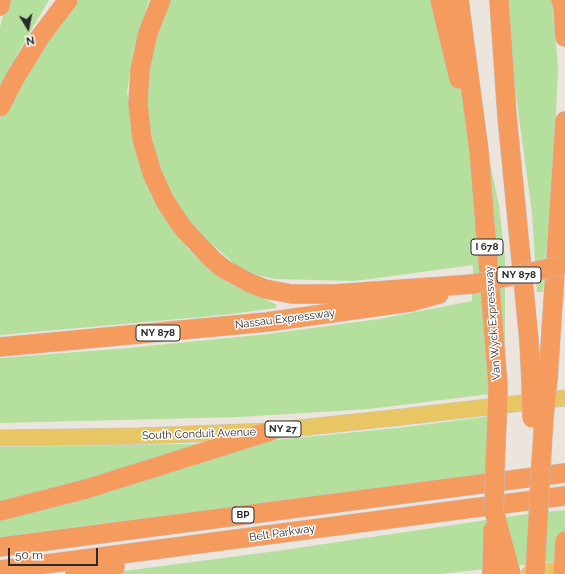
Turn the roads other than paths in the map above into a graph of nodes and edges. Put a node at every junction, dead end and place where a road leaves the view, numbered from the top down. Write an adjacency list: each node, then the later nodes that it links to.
1 (1, 0): 8 (highway)
2 (68, 0): 10 (highway)
3 (162, 0): 14 (highway)
4 (440, 0): 11 (highway)
5 (459, 0): 11 (highway, Van Wyck Expressway / I 678)
6 (499, 0): 16 (highway)
7 (561, 0): 9 (highway)
8 (0, 6)
9 (565, 37)
10 (0, 107)
11 (474, 109): 23 (highway, Van Wyck Expressway / I 678, bridge)
12 (565, 121): 16 (highway)
13 (565, 265): 14 (highway, Nassau Expressway / NY 878, bridge)
14 (473, 284): 15 (highway, Nassau Expressway / NY 878)
15 (0, 347)
16 (539, 379): 33 (highway, bridge)
17 (565, 398): 18 (main road, South Conduit Avenue / NY 27)
18 (271, 430): 19 (main road, South Conduit Avenue / NY 27); 22 (highway)
19 (0, 438)
20 (565, 473): 26 (highway, Belt Parkway / BP)
21 (565, 496): 24 (highway, Belt Parkway / BP)
22 (0, 511)
23 (494, 511): 30 (highway); 31 (highway, Van Wyck Expressway / I 678)
24 (323, 527): 27 (highway, Belt Parkway / BP); 29 (highway)
25 (565, 541): 34 (highway, bridge)
26 (0, 547)
27 (0, 570)
28 (565, 570): 32 (main road)
29 (75, 574)
30 (492, 574)
31 (511, 574)
32 (529, 574)
33 (535, 574)
34 (563, 574)

